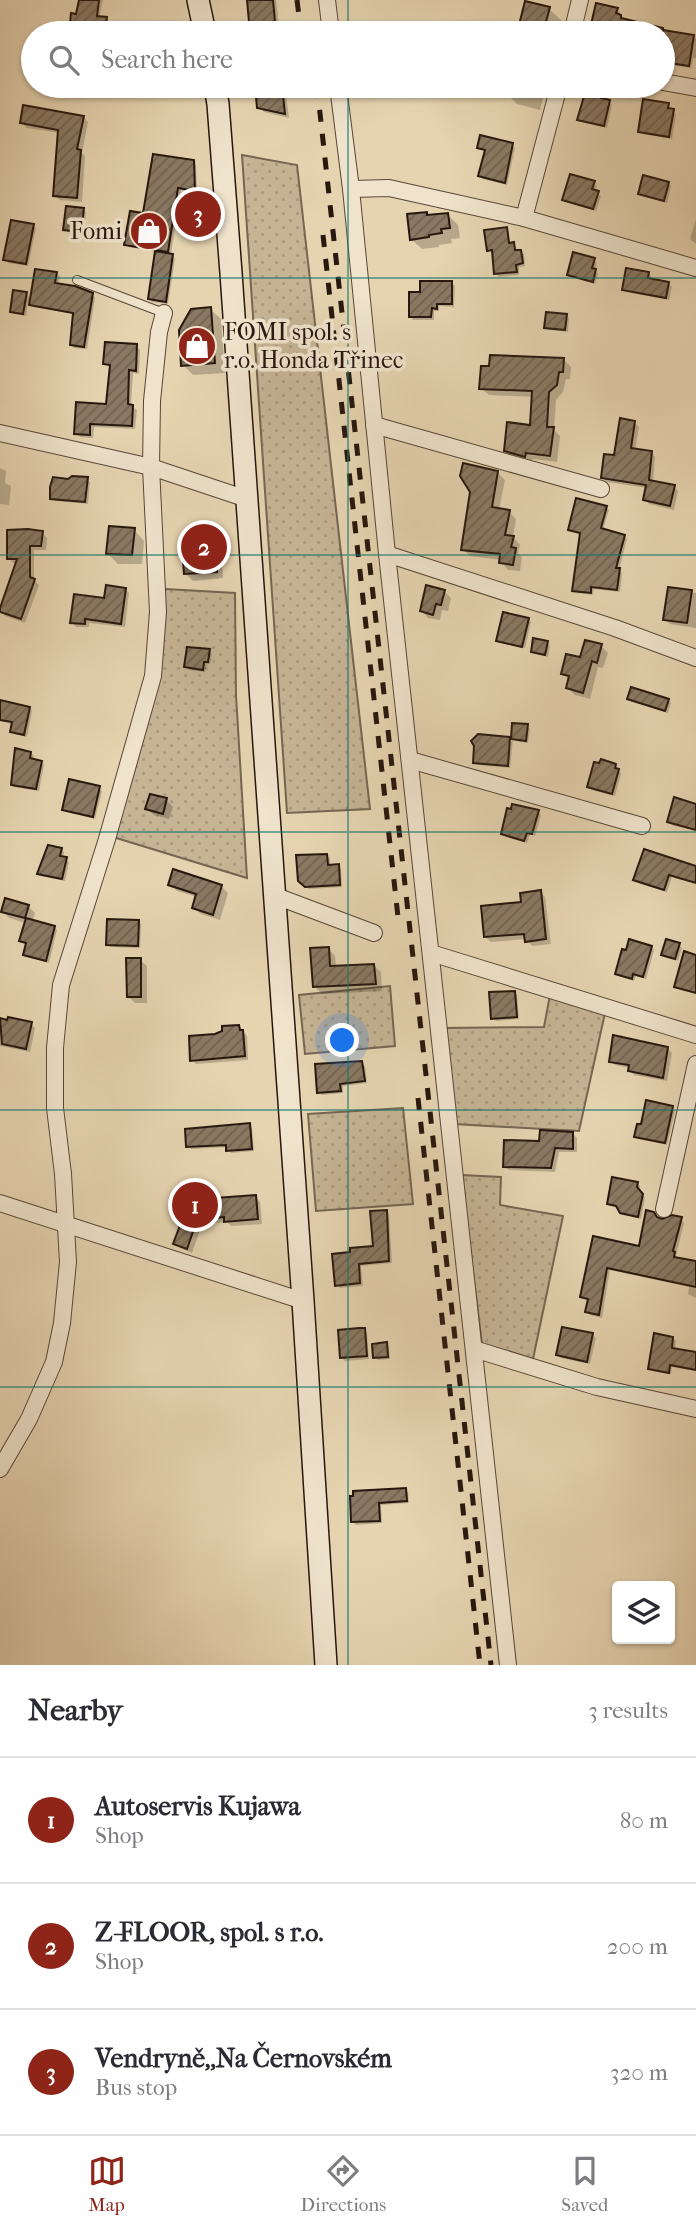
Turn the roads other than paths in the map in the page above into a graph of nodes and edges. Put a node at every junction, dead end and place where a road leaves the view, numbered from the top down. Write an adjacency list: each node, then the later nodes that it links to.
1 (198, 0): 4 (main road)
2 (327, 0): 5 (street)
3 (580, 0): 6 (street)
4 (202, 21)
5 (330, 21)
6 (575, 21)
7 (675, 84): 8 (street)
8 (696, 88)
9 (217, 98): 21 (main road)
10 (340, 98): 12 (street)
11 (555, 98): 13 (street)
12 (351, 189): 13 (street); 17 (street)
13 (524, 218): 14 (street)
14 (696, 268)
15 (77, 280): 16 (lane)
16 (164, 313): 19 (street)
17 (374, 425): 20 (street); 22 (street)
18 (0, 433): 19 (street)
19 (151, 467): 21 (street); 33 (street)
20 (601, 489)
21 (247, 499): 26 (main road)
22 (387, 554): 23 (street); 24 (street)
23 (696, 658)
24 (410, 760): 25 (street); 28 (street)
25 (642, 827)
26 (274, 895): 27 (street); 34 (main road)
27 (374, 933)
28 (432, 953): 29 (street); 35 (street)
29 (696, 1035)
30 (696, 1064): 32 (street)
31 (0, 1203): 33 (street)
32 (664, 1209)
33 (66, 1226): 34 (street); 37 (street)
34 (303, 1301): 38 (main road)
35 (474, 1349): 36 (street); 39 (street)
36 (696, 1409)
37 (0, 1469)
38 (326, 1665)
39 (508, 1665)

